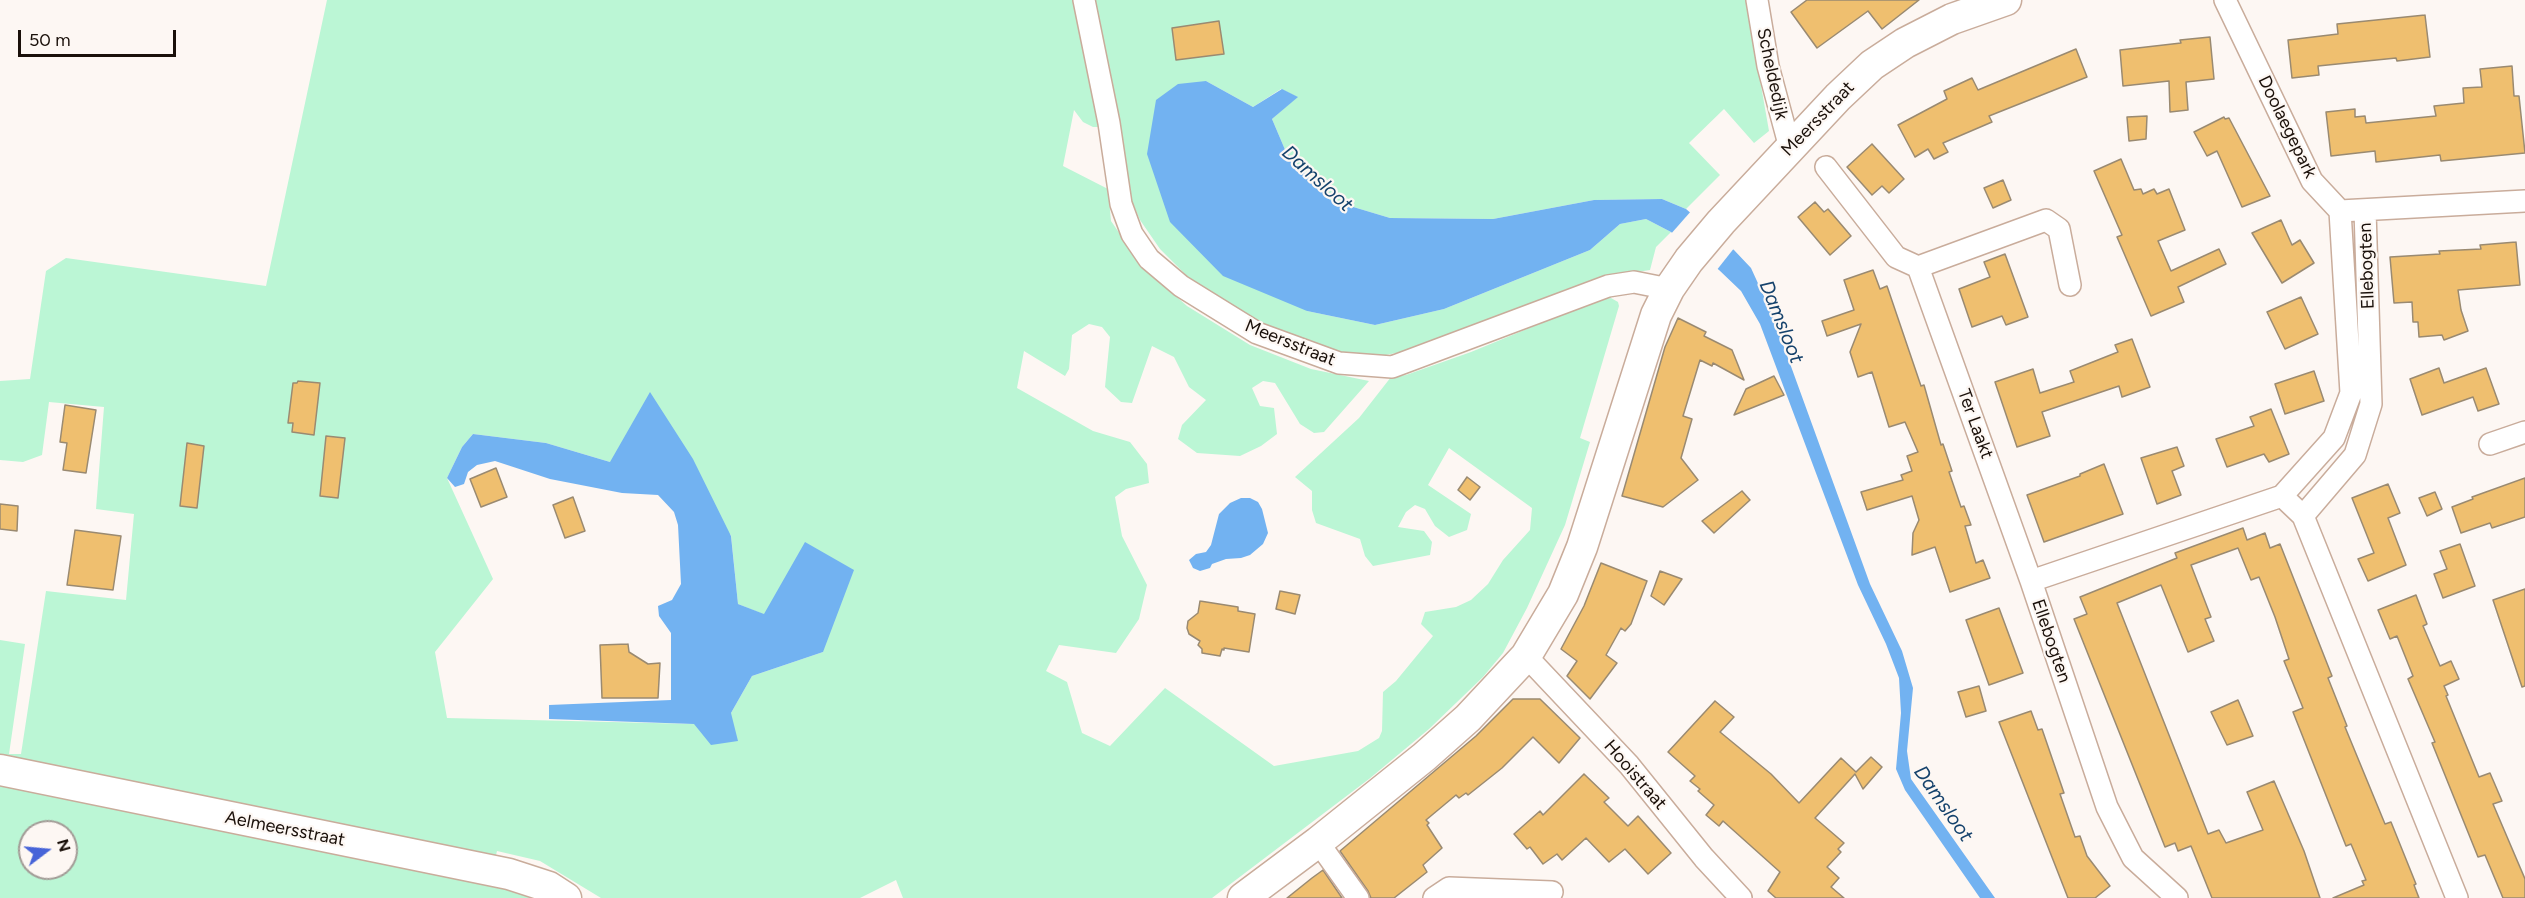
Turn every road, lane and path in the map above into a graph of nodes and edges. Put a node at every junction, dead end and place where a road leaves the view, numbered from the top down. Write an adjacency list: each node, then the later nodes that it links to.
1 (1084, 0): 12 (street, Meersstraat)
2 (1757, 0): 5 (street, Scheldedijk)
3 (2006, 0): 5 (main road, Meersstraat)
4 (2225, 0): 9 (street, Doolaegepark)
5 (1790, 148): 12 (main road, Meersstraat)
6 (1826, 167): 10 (street)
7 (2525, 201): 8 (street)
8 (2365, 210): 9 (street); 16 (street, Ellebogten)
9 (2340, 211): 15 (street, Ellebogten)
10 (1918, 267): 11 (street); 17 (street, Ter Laakt)
11 (2070, 285)
12 (1669, 289): 18 (main road, Meersstraat)
13 (2525, 432): 14 (street)
14 (2490, 444)
15 (2282, 496): 16 (street); 17 (street, Ellebogten)
16 (2303, 516): 28 (street)
17 (2031, 581): 27 (street, Ellebogten)
18 (1526, 656): 20 (main road, Meersstraat); 26 (street, Hooistraat)
19 (0, 770): 23 (main road, Aelmeersstraat)
20 (1318, 842): 22 (main road, Meersstraat); 24 (street)
21 (1552, 892): 25 (street)
22 (1250, 896)
23 (566, 898)
24 (1358, 898)
25 (1434, 898)
26 (1741, 898)
27 (2177, 898)
28 (2457, 898)

